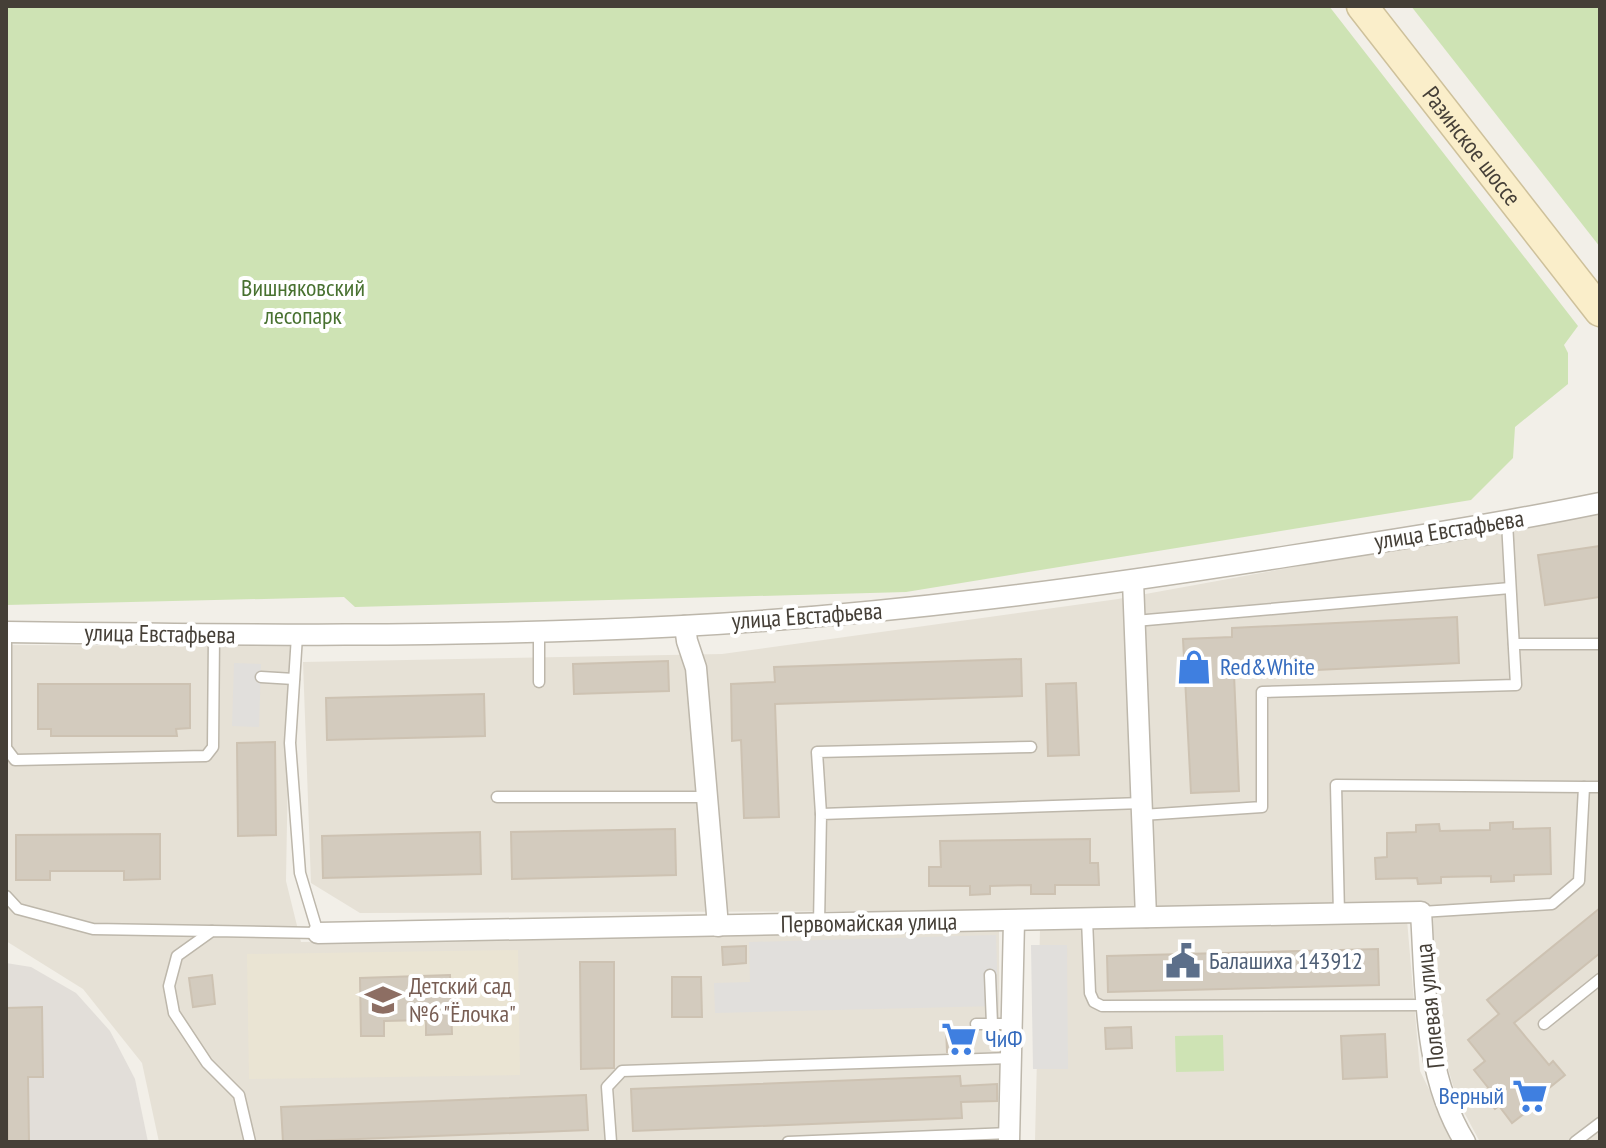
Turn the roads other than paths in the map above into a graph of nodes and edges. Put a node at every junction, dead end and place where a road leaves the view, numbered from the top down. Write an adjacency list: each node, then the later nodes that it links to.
1 (1362, 6): 2 (main road, Разинское шоссе)
2 (1591, 299)
3 (1600, 503): 4 (street, улица Евстафьева)
4 (1507, 522): 5 (street, улица Евстафьева); 6 (lane)
5 (1133, 581): 7 (street); 8 (street, улица Евстафьева)
6 (1510, 588): 7 (lane); 13 (lane)
7 (1135, 621): 23 (street)
8 (685, 626): 9 (street, улица Евстафьева); 22 (street)
9 (539, 631): 12 (street, улица Евстафьева); 17 (lane)
10 (6, 632): 11 (street, улица Евстафьева); 11 (lane)
11 (214, 635): 12 (street, улица Евстафьева)
12 (297, 636): 16 (lane)
13 (1514, 644): 14 (lane); 23 (lane)
14 (1600, 644)
15 (261, 677): 16 (lane)
16 (294, 679): 34 (lane)
17 (539, 682)
18 (1031, 747): 24 (lane)
19 (1584, 787): 20 (lane); 26 (lane); 27 (lane)
20 (1600, 787)
21 (497, 797): 22 (lane)
22 (707, 797): 32 (street)
23 (1142, 809): 24 (lane); 28 (street)
24 (821, 814): 31 (lane)
25 (6, 896): 33 (lane)
26 (1421, 912): 27 (street, Первомайская улица); 37 (street, Полевая улица)
27 (1339, 916): 28 (street, Первомайская улица)
28 (1146, 917): 29 (street, Первомайская улица)
29 (1087, 919): 30 (street, Первомайская улица); 37 (lane)
30 (1014, 921): 31 (street, Первомайская улица); 39 (street)
31 (819, 924): 32 (street, Первомайская улица)
32 (718, 926): 34 (street, Первомайская улица)
33 (212, 931): 34 (lane); 44 (lane)
34 (318, 933)
35 (990, 975): 39 (lane)
36 (1600, 979): 40 (lane)
37 (1427, 1005): 47 (street, Полевая улица)
38 (976, 1024): 39 (lane)
39 (1002, 1024): 41 (street)
40 (1544, 1024)
41 (1011, 1058): 43 (street); 45 (lane)
42 (1600, 1123): 48 (lane)
43 (1010, 1138): 46 (lane)
44 (250, 1142)
45 (611, 1142)
46 (788, 1142)
47 (1465, 1142)
48 (1575, 1142)

